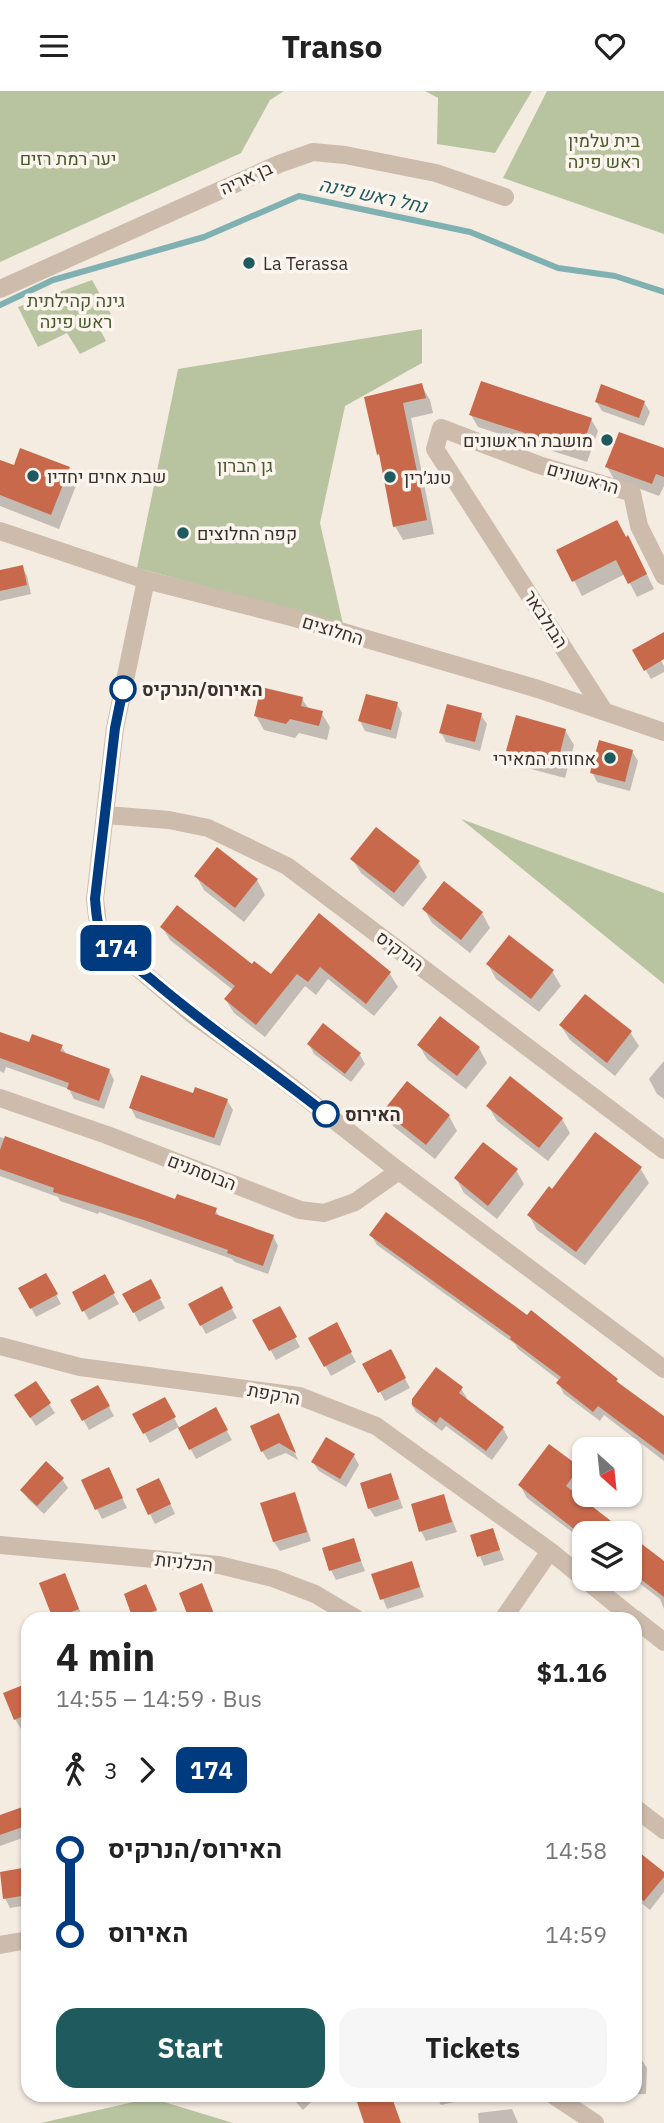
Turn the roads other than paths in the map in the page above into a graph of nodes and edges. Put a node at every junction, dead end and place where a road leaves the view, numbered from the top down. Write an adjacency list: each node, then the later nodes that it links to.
1 (505, 197): 2 (street, בן אריה)
2 (0, 289)
3 (487, 528): 5 (street, הראשונים); 7 (street, הבולבאר)
4 (0, 531): 6 (street, החלוצים)
5 (664, 576)
6 (146, 580): 7 (street, החלוצים); 9 (street)
7 (604, 711): 8 (street, החלוצים)
8 (664, 732)
9 (107, 815): 11 (street, הנרקיס); 12 (street)
10 (0, 1098): 12 (street, הבוסתנים)
11 (664, 1150)
12 (399, 1171): 14 (street)
13 (0, 1346): 16 (street, הרקפת)
14 (664, 1370)
15 (0, 1545): 17 (street, הכלניות)
16 (550, 1551): 18 (street); 19 (street, הרקפת)
17 (345, 1612)
18 (508, 1612)
19 (626, 1612)
20 (642, 1625): 21 (street, הרקפת)
21 (664, 1642)
22 (642, 1813): 23 (street)
23 (664, 1830)
24 (21, 1941): 25 (street)
25 (0, 1945)
26 (564, 2102): 27 (street)
27 (595, 2123)

